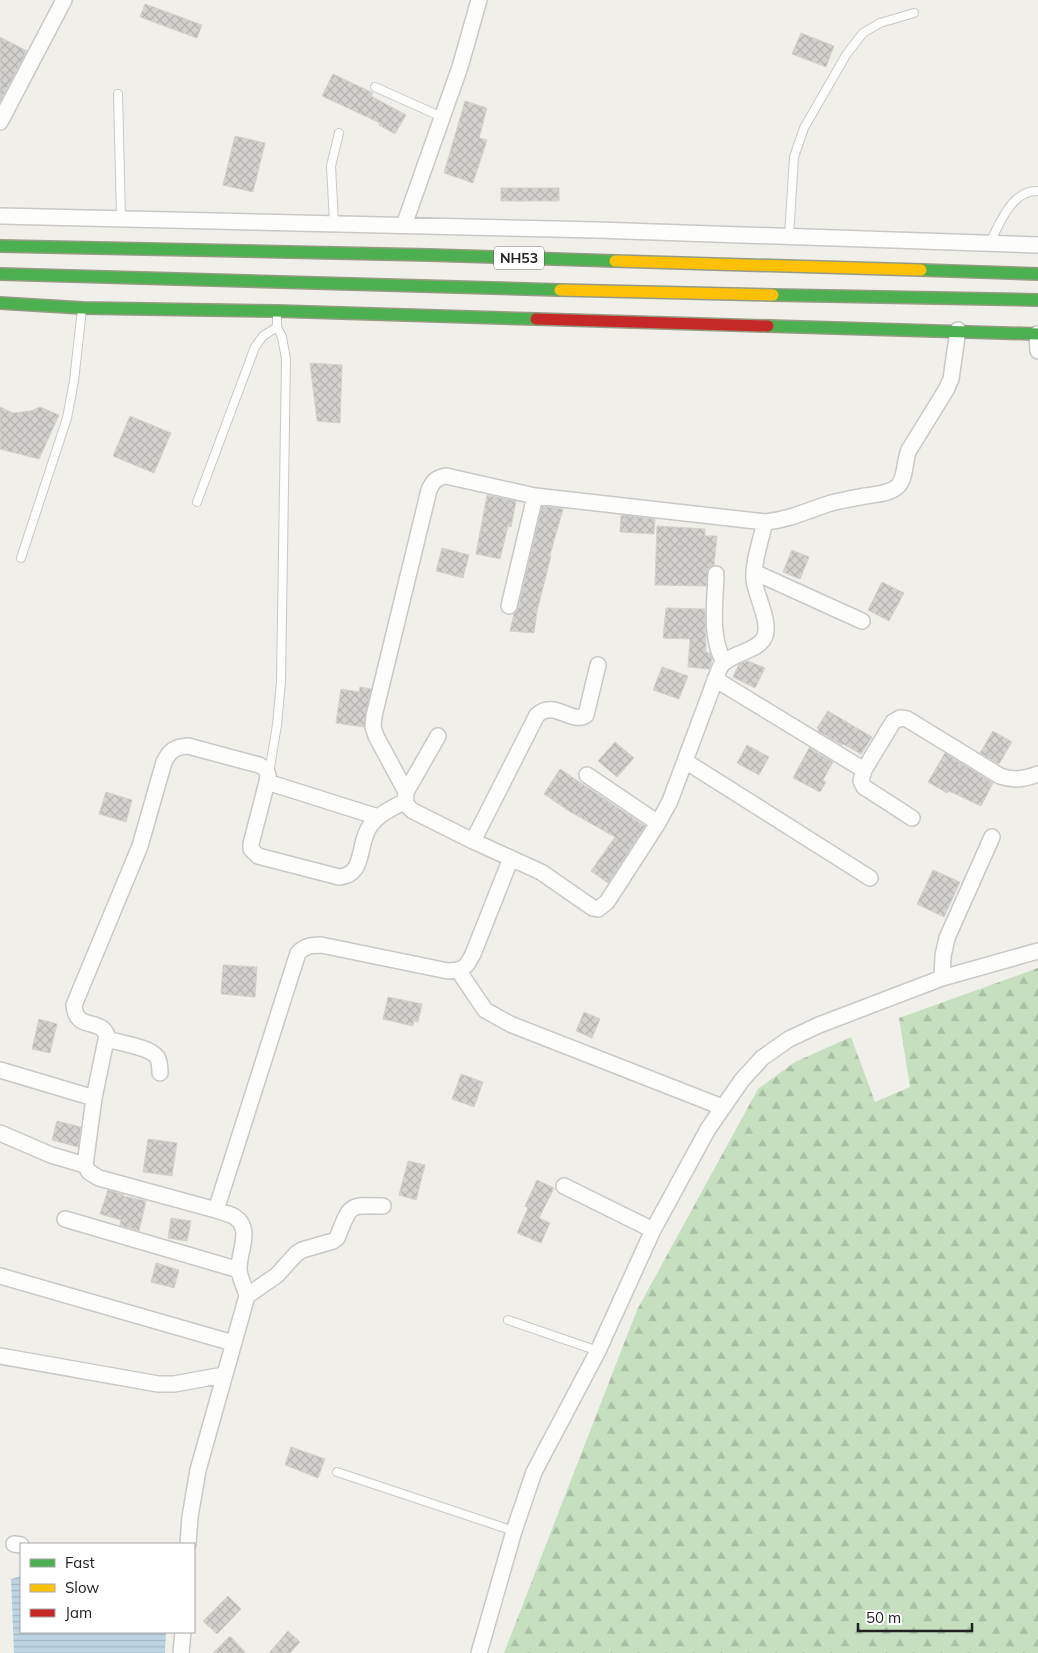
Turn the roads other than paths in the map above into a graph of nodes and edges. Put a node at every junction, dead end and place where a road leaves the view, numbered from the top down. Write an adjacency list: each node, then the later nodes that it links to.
1 (64, 0): 7 (street)
2 (479, 0): 6 (street)
3 (914, 13): 14 (lane)
4 (376, 87): 6 (lane)
5 (118, 94): 11 (lane)
6 (442, 117): 13 (street)
7 (0, 122)
8 (339, 132): 12 (lane)
9 (1038, 191): 15 (lane)
10 (0, 216): 11 (street)
11 (121, 218): 12 (street)
12 (334, 223): 13 (street)
13 (404, 225): 14 (street)
14 (789, 237): 15 (street)
15 (990, 244): 16 (street)
16 (1038, 245)
17 (0, 246): 19 (main road, NH53)
18 (0, 274): 20 (main road, NH53)
19 (1038, 274)
20 (1038, 300)
21 (0, 304): 22 (main road)
22 (83, 308): 23 (main road); 31 (lane)
23 (277, 310): 24 (lane); 25 (main road)
24 (277, 327): 29 (lane); 44 (lane)
25 (958, 330): 26 (main road); 30 (street)
26 (1038, 334): 27 (street)
27 (1038, 350)
28 (535, 496): 30 (street); 34 (street); 45 (street)
29 (197, 502)
30 (765, 522): 32 (street)
31 (21, 558)
32 (754, 572): 35 (street); 36 (street)
33 (716, 574): 36 (street)
34 (509, 606)
35 (862, 621)
36 (723, 661): 38 (street)
37 (598, 665): 50 (street)
38 (715, 679): 40 (street); 41 (street)
39 (438, 736): 45 (street)
40 (685, 761): 48 (street); 52 (street)
41 (864, 770): 42 (street); 47 (street)
42 (1038, 774)
43 (587, 776): 48 (street)
44 (268, 778): 46 (street); 46 (street); 56 (street)
45 (406, 797): 46 (street); 50 (street)
46 (378, 817)
47 (912, 818)
48 (658, 823): 51 (street)
49 (992, 837): 55 (street)
50 (473, 841): 51 (street)
51 (511, 858): 54 (street)
52 (870, 878)
53 (1038, 951): 55 (street)
54 (458, 970): 60 (street); 65 (street)
55 (942, 978): 60 (street)
56 (108, 1039): 58 (street); 59 (street)
57 (0, 1070): 59 (street)
58 (160, 1073)
59 (94, 1098): 62 (street)
60 (722, 1107): 67 (street)
61 (0, 1133): 62 (street)
62 (85, 1166): 65 (street)
63 (564, 1186): 67 (street)
64 (383, 1206): 70 (street)
65 (216, 1210): 68 (street)
66 (64, 1219): 68 (street)
67 (653, 1230): 73 (street)
68 (239, 1270): 70 (street)
69 (0, 1276): 72 (street)
70 (247, 1296): 72 (street)
71 (508, 1320): 73 (lane)
72 (233, 1344): 75 (street)
73 (598, 1351): 77 (street)
74 (0, 1356): 75 (street)
75 (224, 1375): 78 (street)
76 (338, 1472): 77 (lane)
77 (514, 1531): 81 (street)
78 (188, 1543)
79 (183, 1633): 80 (street)
80 (181, 1653)
81 (480, 1653)

